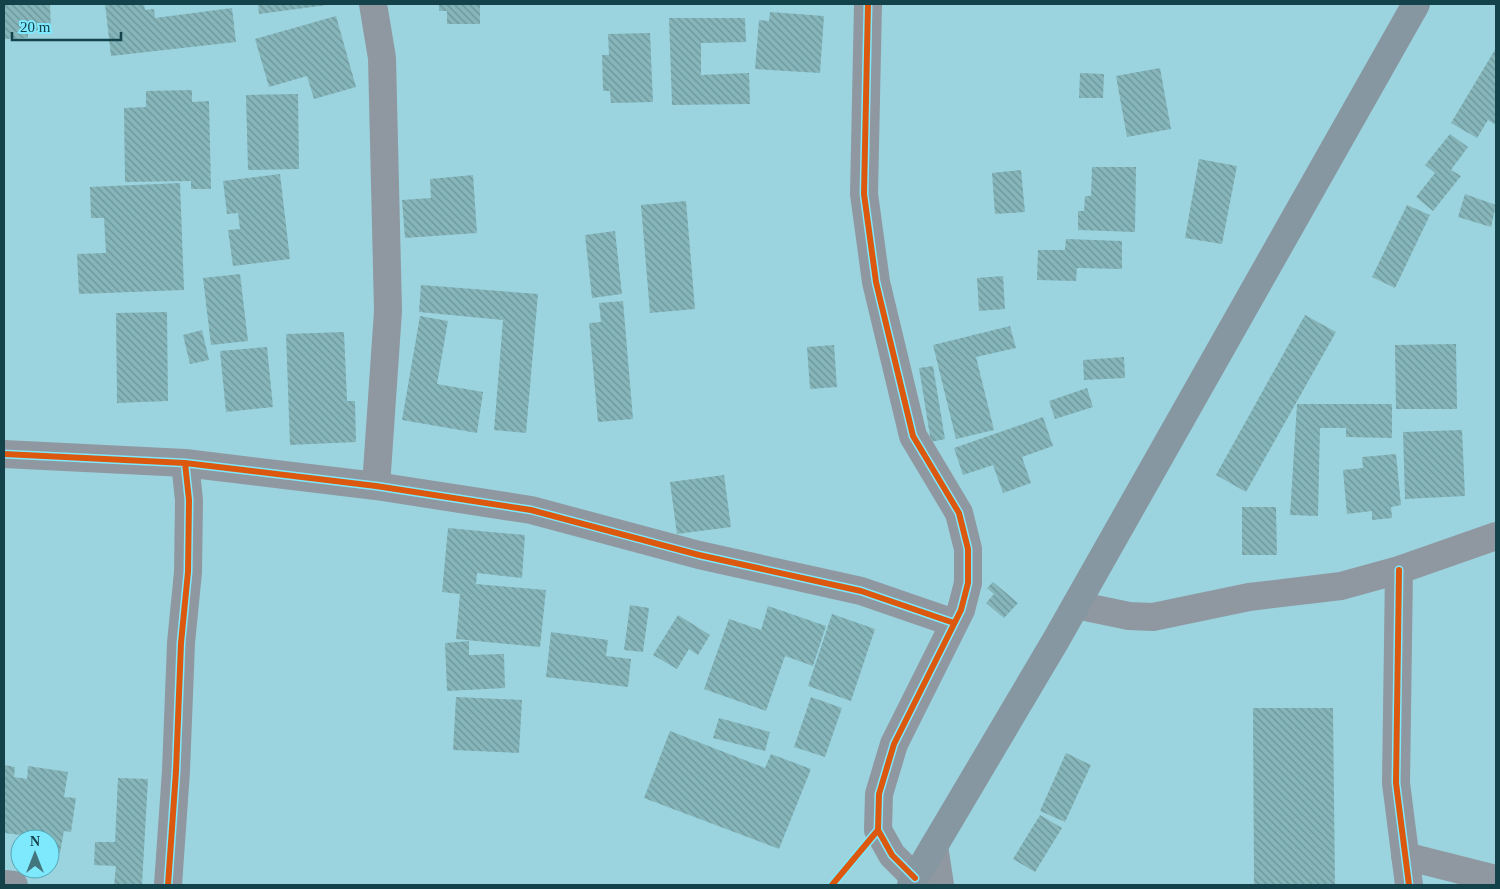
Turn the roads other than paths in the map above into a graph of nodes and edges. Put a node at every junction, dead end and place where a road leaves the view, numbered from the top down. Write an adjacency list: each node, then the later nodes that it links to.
1 (373, 4): 6 (street)
2 (868, 4): 10 (street)
3 (1416, 4): 9 (main road)
4 (4, 454): 5 (street)
5 (185, 463): 6 (street); 16 (street)
6 (376, 486): 10 (street)
7 (1496, 536): 8 (street)
8 (1400, 570): 9 (street); 11 (street)
9 (1076, 605): 13 (main road)
10 (954, 623): 13 (street)
11 (1405, 856): 12 (street); 17 (street)
12 (1496, 879)
13 (922, 883)
14 (4, 884): 15 (street)
15 (14, 885)
16 (168, 885)
17 (1409, 885)

